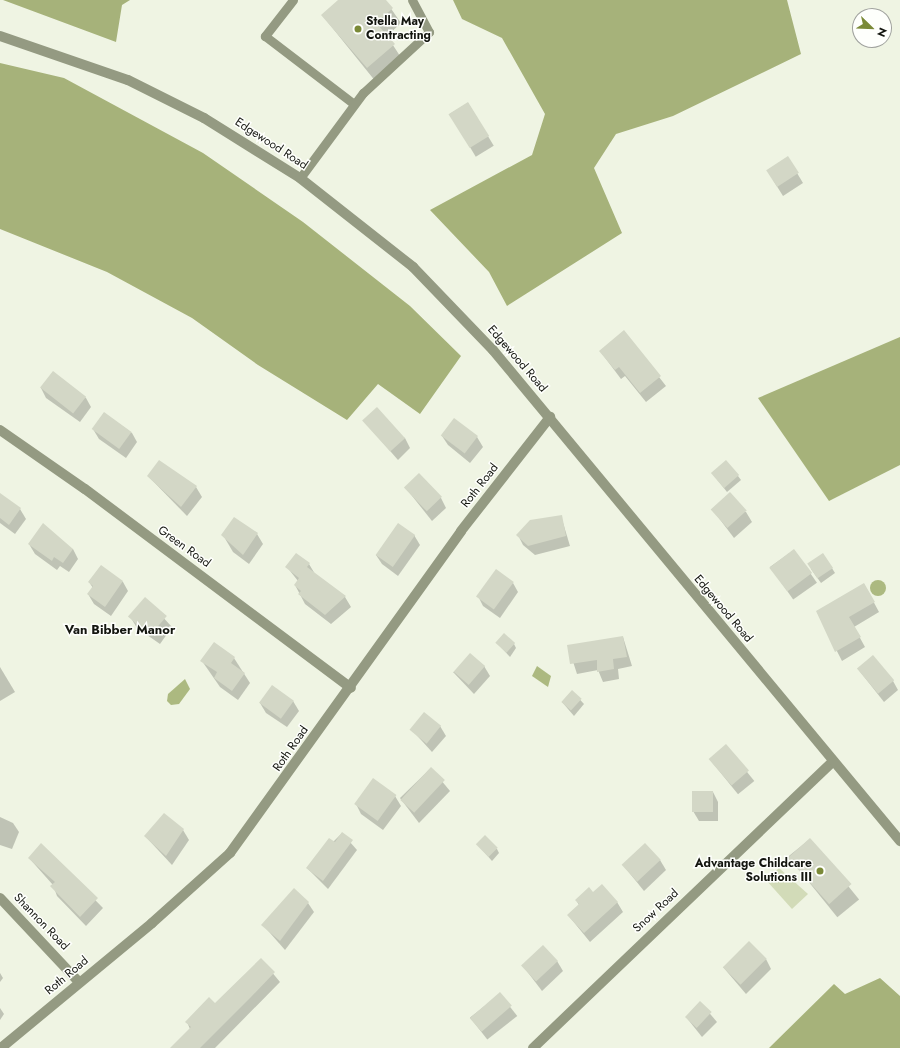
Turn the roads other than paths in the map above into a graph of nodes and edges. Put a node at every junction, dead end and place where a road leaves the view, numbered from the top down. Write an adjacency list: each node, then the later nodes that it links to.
1 (294, 0): 4 (lane)
2 (412, 0): 4 (lane)
3 (0, 36): 5 (street, Edgewood Road)
4 (354, 104): 5 (lane)
5 (300, 178): 6 (street, Edgewood Road)
6 (550, 417): 8 (street, Roth Road); 9 (street, Edgewood Road)
7 (0, 430): 8 (street, Green Road)
8 (351, 688): 12 (street, Roth Road)
9 (833, 761): 10 (street, Edgewood Road); 14 (street, Snow Road)
10 (900, 841)
11 (0, 898): 12 (street, Shannon Road)
12 (79, 982): 13 (street, Roth Road)
13 (1, 1048)
14 (533, 1048)

